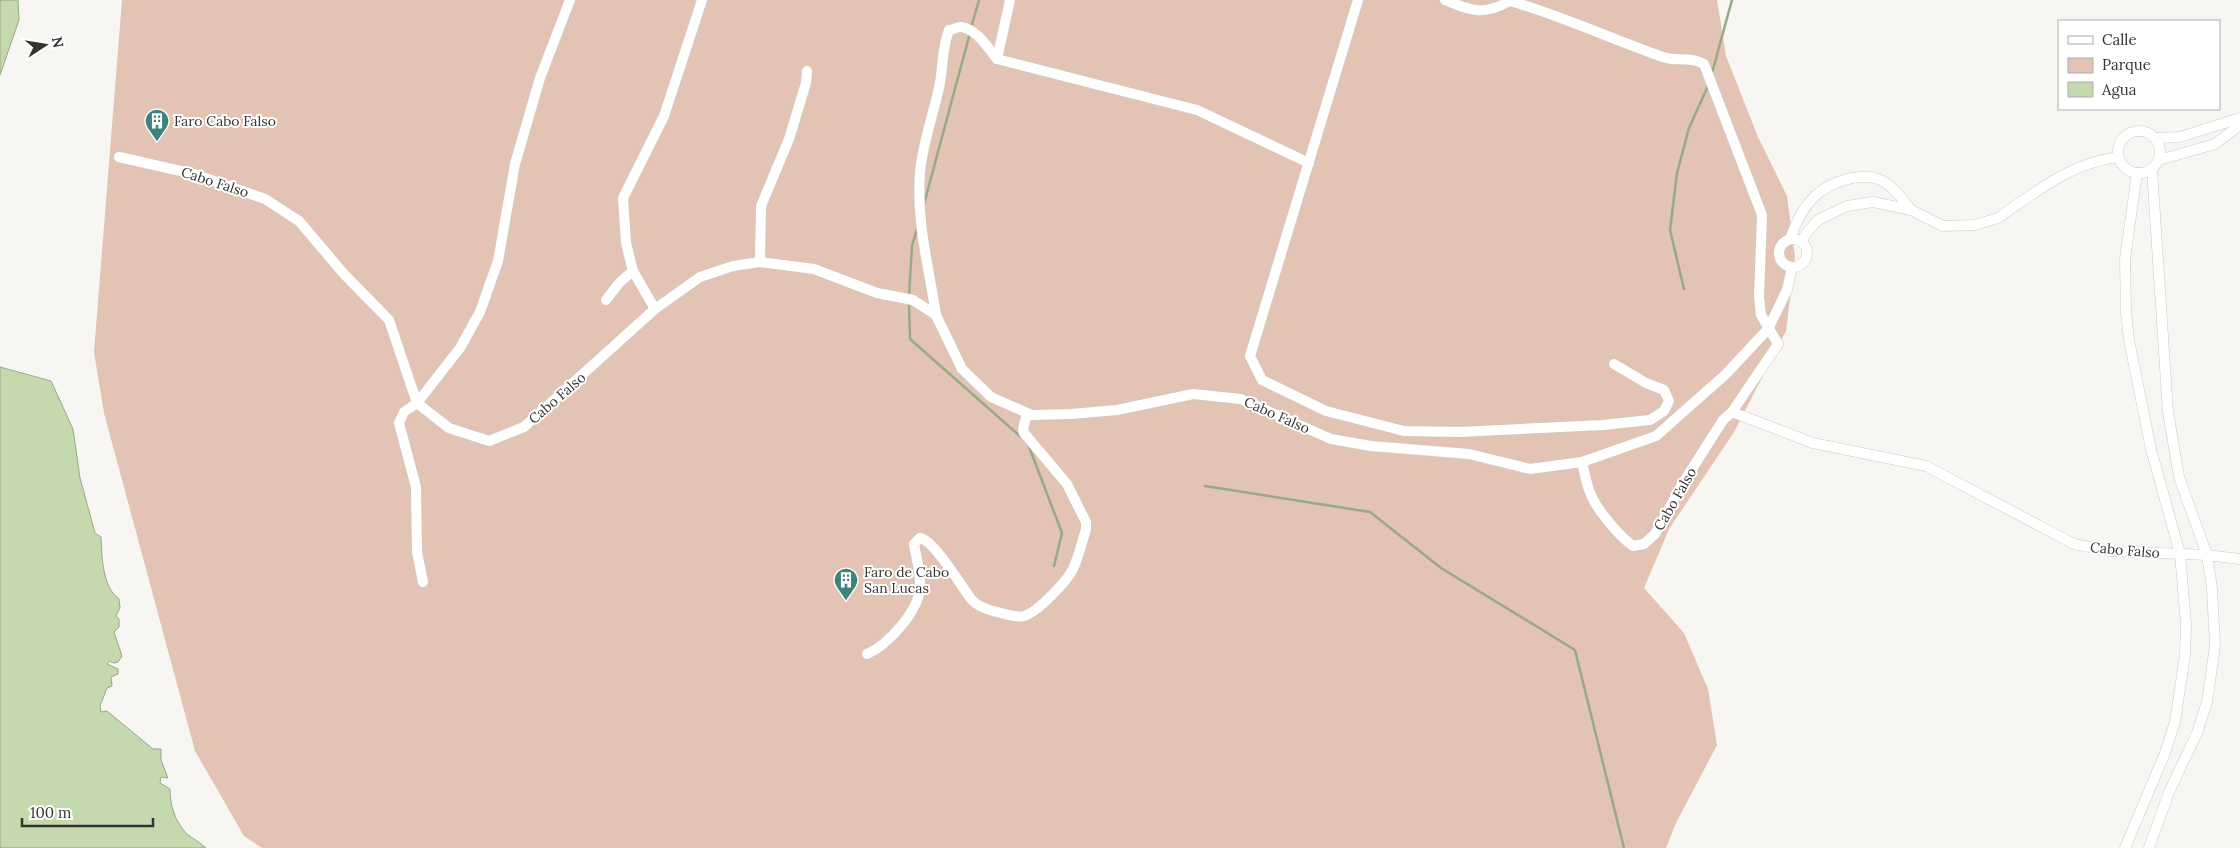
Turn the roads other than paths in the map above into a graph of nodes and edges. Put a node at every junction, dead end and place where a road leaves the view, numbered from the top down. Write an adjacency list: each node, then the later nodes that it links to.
1 (570, 0): 34 (street)
2 (702, 0): 26 (street)
3 (1010, 0): 6 (street)
4 (1358, 0): 14 (street)
5 (1445, 0): 32 (street)
6 (996, 60): 14 (street); 27 (street)
7 (807, 71): 24 (street)
8 (2240, 118): 10 (street)
9 (2240, 125): 13 (street)
10 (2156, 138): 12 (street); 13 (street)
11 (119, 157): 34 (street, Cabo Falso)
12 (2118, 157): 16 (street); 20 (street)
13 (2159, 160): 15 (street)
14 (1308, 163): 33 (street)
15 (2152, 170): 16 (street); 39 (street)
16 (2137, 173): 38 (street)
17 (1895, 190): 18 (street); 19 (street); 20 (street)
18 (1806, 206): 21 (street); 22 (street)
19 (1891, 206): 20 (street); 21 (street)
20 (1911, 210)
21 (1818, 220): 23 (street)
22 (1790, 239): 23 (street); 25 (street)
23 (1802, 242): 25 (street)
24 (760, 262): 29 (street, Cabo Falso); 30 (street, Cabo Falso)
25 (1792, 267): 32 (street)
26 (633, 272): 28 (street); 30 (street)
27 (930, 284): 29 (street); 31 (street)
28 (606, 300)
29 (913, 300): 31 (street, Cabo Falso)
30 (655, 309): 34 (street, Cabo Falso)
31 (936, 315): 36 (street, Cabo Falso)
32 (1768, 329): 35 (street); 37 (street)
33 (1614, 364)
34 (417, 403): 41 (street)
35 (1732, 412): 37 (street, Cabo Falso); 38 (street, Cabo Falso)
36 (1032, 415): 37 (street, Cabo Falso); 42 (street)
37 (1582, 462)
38 (2180, 554): 39 (street, Cabo Falso); 43 (street)
39 (2207, 555): 40 (street, Cabo Falso); 44 (street)
40 (2240, 559)
41 (423, 582)
42 (867, 654)
43 (2125, 848)
44 (2149, 848)

